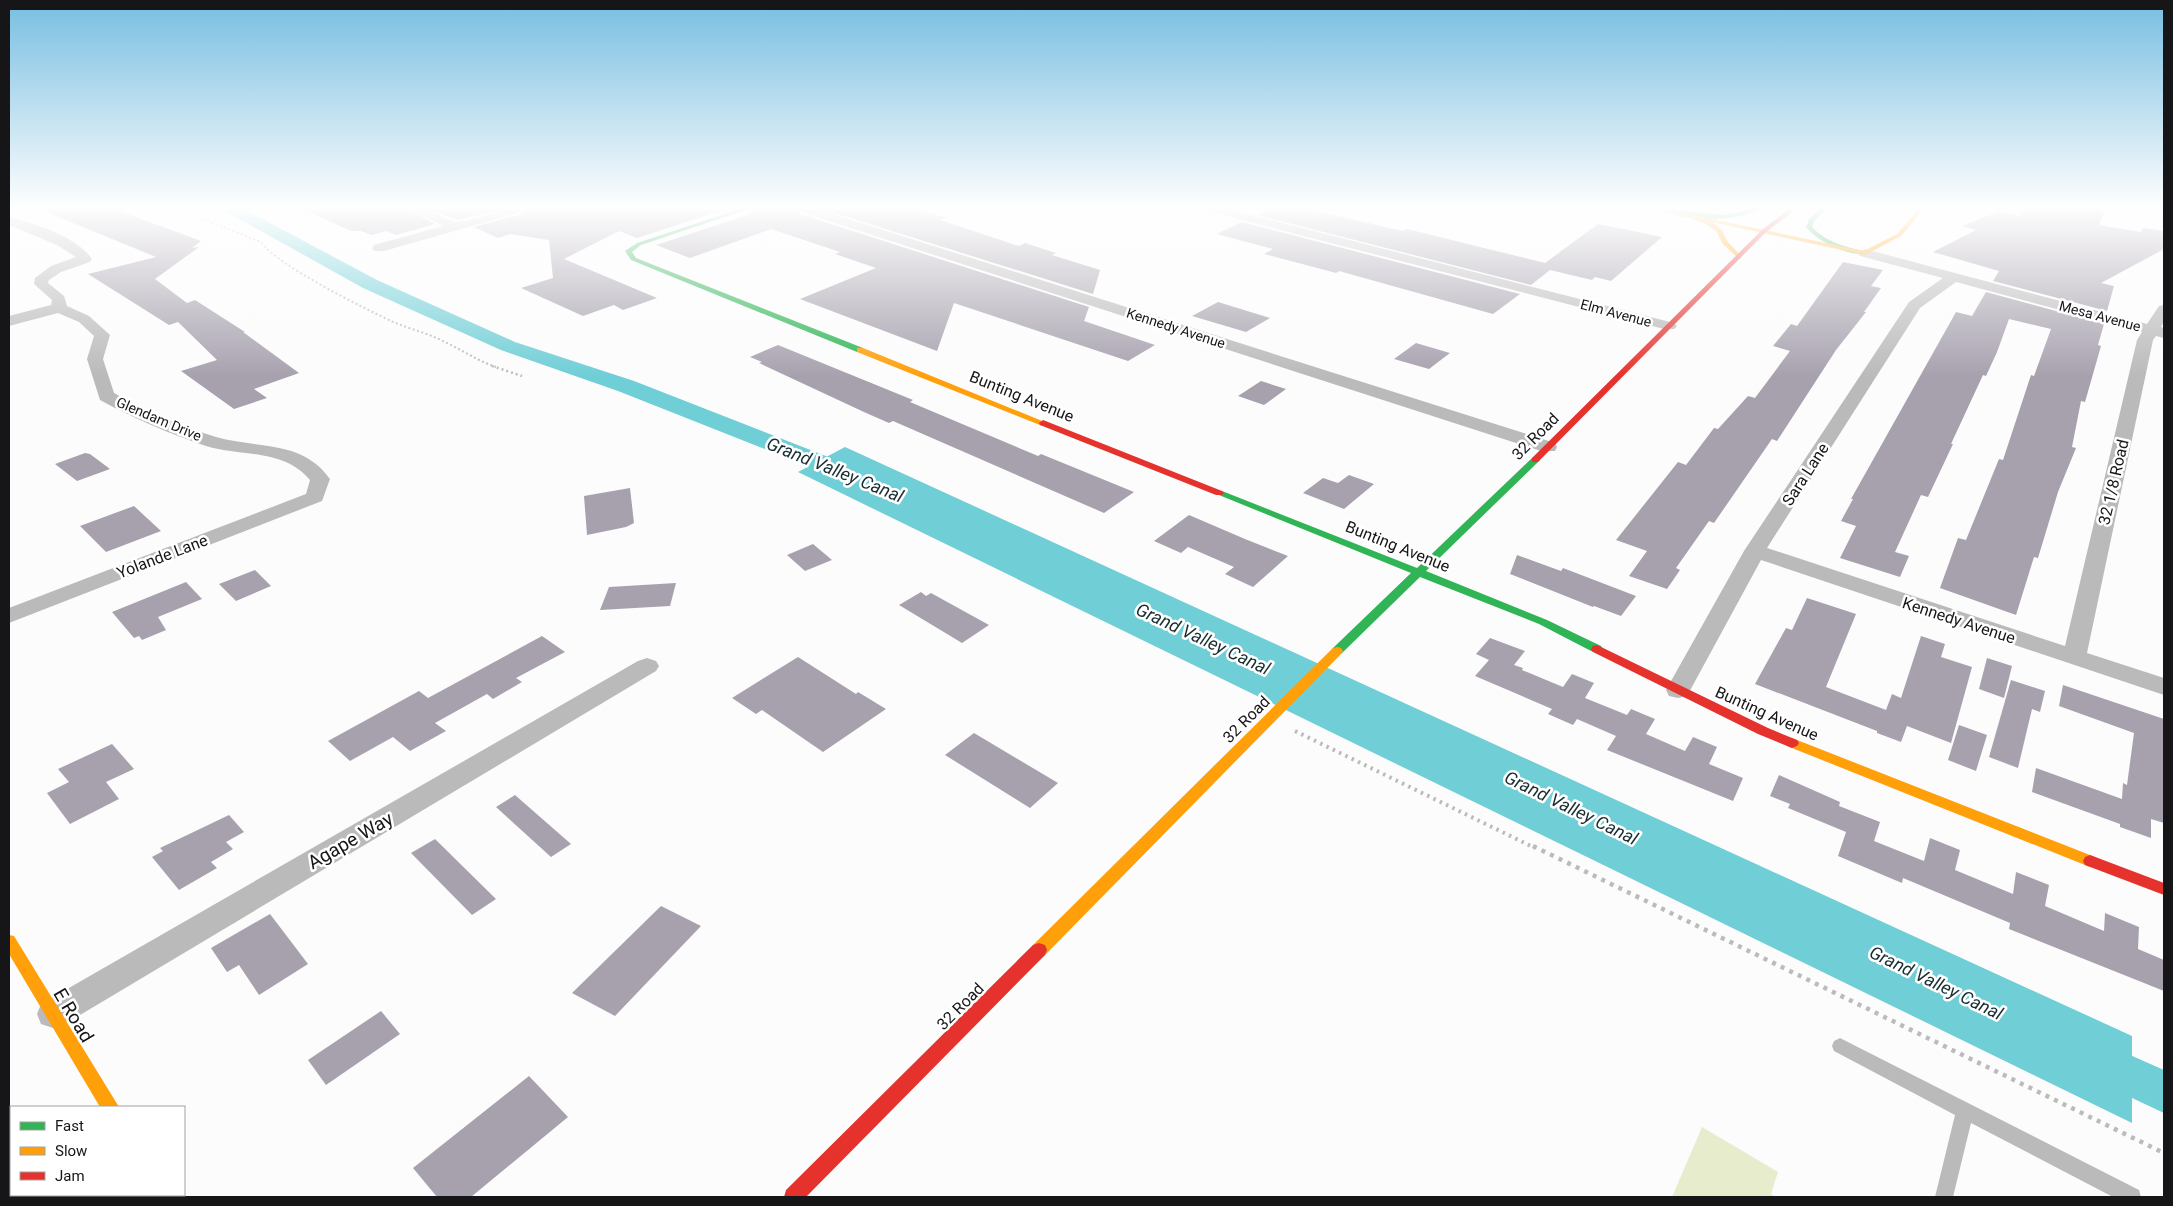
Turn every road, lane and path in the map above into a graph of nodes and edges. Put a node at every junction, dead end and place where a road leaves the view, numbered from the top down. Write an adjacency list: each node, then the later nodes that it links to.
1 (67, 265): 9 (street)
2 (290, 265): 14 (path)
3 (649, 265): 18 (street, Bunting Avenue)
4 (981, 265): 15 (street, Kennedy Avenue)
5 (1433, 265): 12 (street, Elm Avenue)
6 (1731, 265): 12 (street, 32 Road)
7 (1910, 265): 8 (street, Mesa Avenue)
8 (1954, 277): 13 (street, Mesa Avenue); 17 (street, Sara Lane)
9 (59, 308): 11 (street); 16 (street, Glendam Drive)
10 (2164, 309): 13 (street, 32 1/8 Road)
11 (9, 321)
12 (1669, 326): 15 (street, 32 Road)
13 (2157, 332): 20 (street, 32 1/8 Road)
14 (522, 376)
15 (1548, 447): 18 (street, 32 Road)
16 (316, 497): 19 (street, Yolande Lane)
17 (1755, 551): 20 (street, Kennedy Avenue); 23 (street, Sara Lane)
18 (1419, 572): 23 (street, Bunting Avenue); 24 (street, 32 Road)
19 (9, 616)
20 (2074, 658): 22 (street, Kennedy Avenue)
21 (647, 666): 27 (street, Agape Way)
22 (2164, 687)
23 (1678, 690): 25 (street, Bunting Avenue)
24 (1273, 716): 31 (path); 32 (street, 32 Road)
25 (2164, 889)
26 (9, 941): 27 (street, E Road)
27 (53, 1014): 29 (street, E Road)
28 (1840, 1046): 30 (lane)
29 (109, 1106)
30 (1965, 1111): 33 (lane); 34 (lane)
31 (2164, 1153)
32 (793, 1197)
33 (1944, 1197)
34 (2132, 1197)

